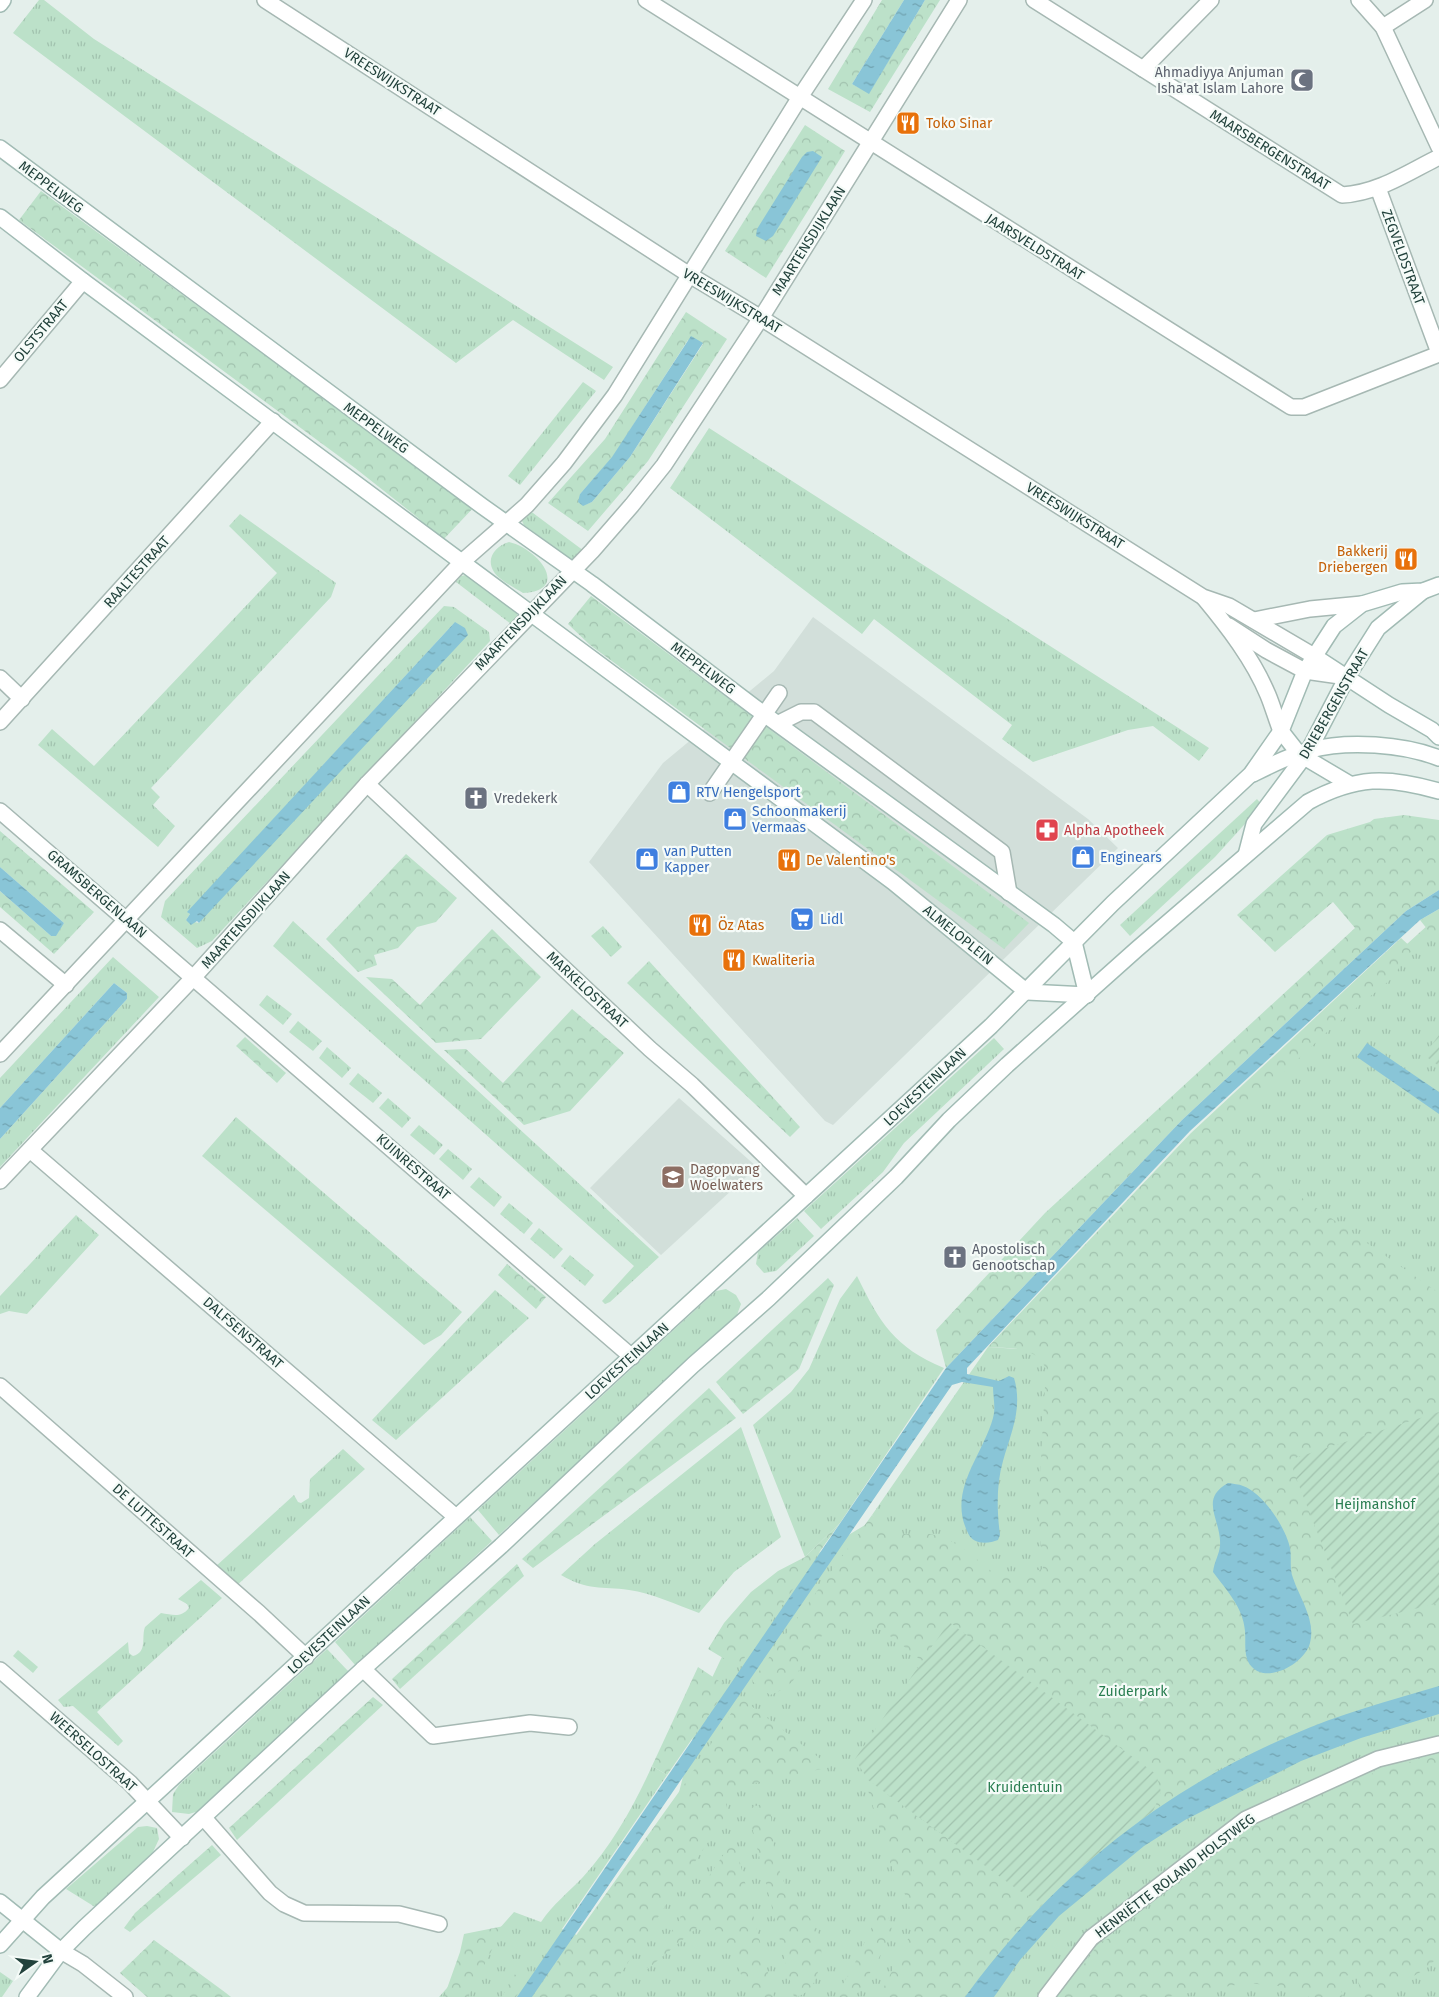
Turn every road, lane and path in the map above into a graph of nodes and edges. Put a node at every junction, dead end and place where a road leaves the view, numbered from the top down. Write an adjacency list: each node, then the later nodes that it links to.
1 (3, 0): 10 (street)
2 (265, 0): 20 (street, VREESWIJKSTRAAT)
3 (646, 0): 13 (street, JAARSVELDSTRAAT)
4 (864, 0): 13 (street)
5 (959, 0): 14 (street, MAARTENSDIJKLAAN)
6 (1034, 0): 12 (street, MAARSBERGENSTRAAT)
7 (1211, 0): 12 (street)
8 (1359, 0): 11 (street)
9 (1425, 0): 11 (street)
10 (0, 4)
11 (1384, 27): 15 (street)
12 (1143, 69): 18 (street, MAARSBERGENSTRAAT)
13 (800, 97): 14 (street, JAARSVELDSTRAAT); 20 (street)
14 (870, 140): 22 (street, MAARTENSDIJKLAAN); 23 (street, JAARSVELDSTRAAT)
15 (1439, 147)
16 (0, 148): 26 (street, MEPPELWEG)
17 (1439, 157): 18 (street, MAARSBERGENSTRAAT)
18 (1378, 188): 23 (street, ZEGVELDSTRAAT)
19 (0, 217): 21 (street)
20 (688, 274): 22 (street, VREESWIJKSTRAAT); 26 (street)
21 (83, 281): 24 (street, OLSTSTRAAT); 25 (street)
22 (762, 318): 28 (street, MAARTENSDIJKLAAN); 31 (street, VREESWIJKSTRAAT)
23 (1439, 354)
24 (0, 380)
25 (273, 421): 27 (street); 41 (street, RAALTESTRAAT)
26 (505, 522): 27 (street); 28 (street, MEPPELWEG)
27 (463, 561): 33 (street); 58 (street)
28 (572, 570): 33 (street, MAARTENSDIJKLAAN); 42 (street, MEPPELWEG)
29 (1439, 585): 30 (street, DRIEBERGENSTRAAT)
30 (1423, 591): 32 (street, DRIEBERGENSTRAAT); 38 (street, DRIEBERGENSTRAAT)
31 (1203, 597): 34 (street, VREESWIJKSTRAAT); 35 (street, VREESWIJKSTRAAT)
32 (1362, 604): 34 (street); 36 (street, DRIEBERGENSTRAAT)
33 (531, 613): 48 (street); 51 (street, MAARTENSDIJKLAAN)
34 (1254, 620): 36 (street, VREESWIJKSTRAAT)
35 (1224, 623): 37 (street, VREESWIJKSTRAAT); 45 (street, VREESWIJKSTRAAT)
36 (1314, 656): 37 (street, DRIEBERGENSTRAAT); 38 (street, VREESWIJKSTRAAT)
37 (1305, 671): 38 (street, VREESWIJKSTRAAT); 45 (street, DRIEBERGENSTRAAT)
38 (1347, 677): 46 (street, VREESWIJKSTRAAT); 47 (street, DRIEBERGENSTRAAT)
39 (0, 678): 41 (street)
40 (779, 693): 42 (street)
41 (22, 699): 43 (street, RAALTESTRAAT)
42 (759, 710): 44 (street); 48 (street)
43 (0, 722)
44 (779, 723): 57 (street); 57 (street)
45 (1281, 732): 47 (street, VREESWIJKSTRAAT); 50 (street, DRIEBERGENSTRAAT)
46 (1439, 737)
47 (1304, 754): 49 (street); 50 (street); 52 (street, VREESWIJKSTRAAT); 56 (street, DRIEBERGENSTRAAT)
48 (725, 758): 54 (street); 63 (street, ALMELOPLEIN)
49 (1439, 758)
50 (1251, 774): 60 (street, LOEVESTEINLAAN)
51 (366, 784): 61 (street, MAARTENSDIJKLAAN); 68 (street, MARKELOSTRAAT)
52 (1348, 784): 53 (street); 56 (street)
53 (1439, 791)
54 (710, 793)
55 (0, 810): 58 (street, GRAMSBERGENLAAN)
56 (1246, 855): 64 (street)
57 (1009, 893): 60 (street)
58 (126, 920): 61 (street, GRAMSBERGENLAAN); 62 (street)
59 (0, 930): 62 (street)
60 (1074, 942): 63 (street, LOEVESTEINLAAN); 64 (street)
61 (193, 978): 66 (street, MAARTENSDIJKLAAN); 69 (street, KUINRESTRAAT)
62 (66, 985): 65 (street)
63 (1026, 992): 64 (street); 68 (street, LOEVESTEINLAAN)
64 (1087, 995): 73 (street)
65 (0, 1054)
66 (30, 1150): 67 (street, MAARTENSDIJKLAAN); 71 (street, DALFSENSTRAAT)
67 (0, 1181)
68 (806, 1196): 69 (street, LOEVESTEINLAAN)
69 (632, 1357): 71 (street, LOEVESTEINLAAN)
70 (0, 1386): 72 (street, DE LUTTESTRAAT)
71 (456, 1517): 72 (street, LOEVESTEINLAAN)
72 (306, 1657): 77 (street, LOEVESTEINLAAN)
73 (363, 1669): 75 (street); 78 (street)
74 (0, 1670): 77 (street, WEERSELOSTRAAT)
75 (569, 1727)
76 (1439, 1744): 87 (street, HENRIËTTE ROLAND HOLSTWEG)
77 (148, 1802): 79 (street, WEERSELOSTRAAT); 81 (street, LOEVESTEINLAAN)
78 (204, 1818): 79 (street); 82 (street)
79 (182, 1838): 84 (street)
80 (0, 1902): 81 (street)
81 (23, 1919): 83 (street, LOEVESTEINLAAN); 84 (street)
82 (439, 1924)
83 (0, 1945)
84 (61, 1951): 85 (street); 86 (street)
85 (27, 1997)
86 (125, 1997)
87 (1046, 1997)

